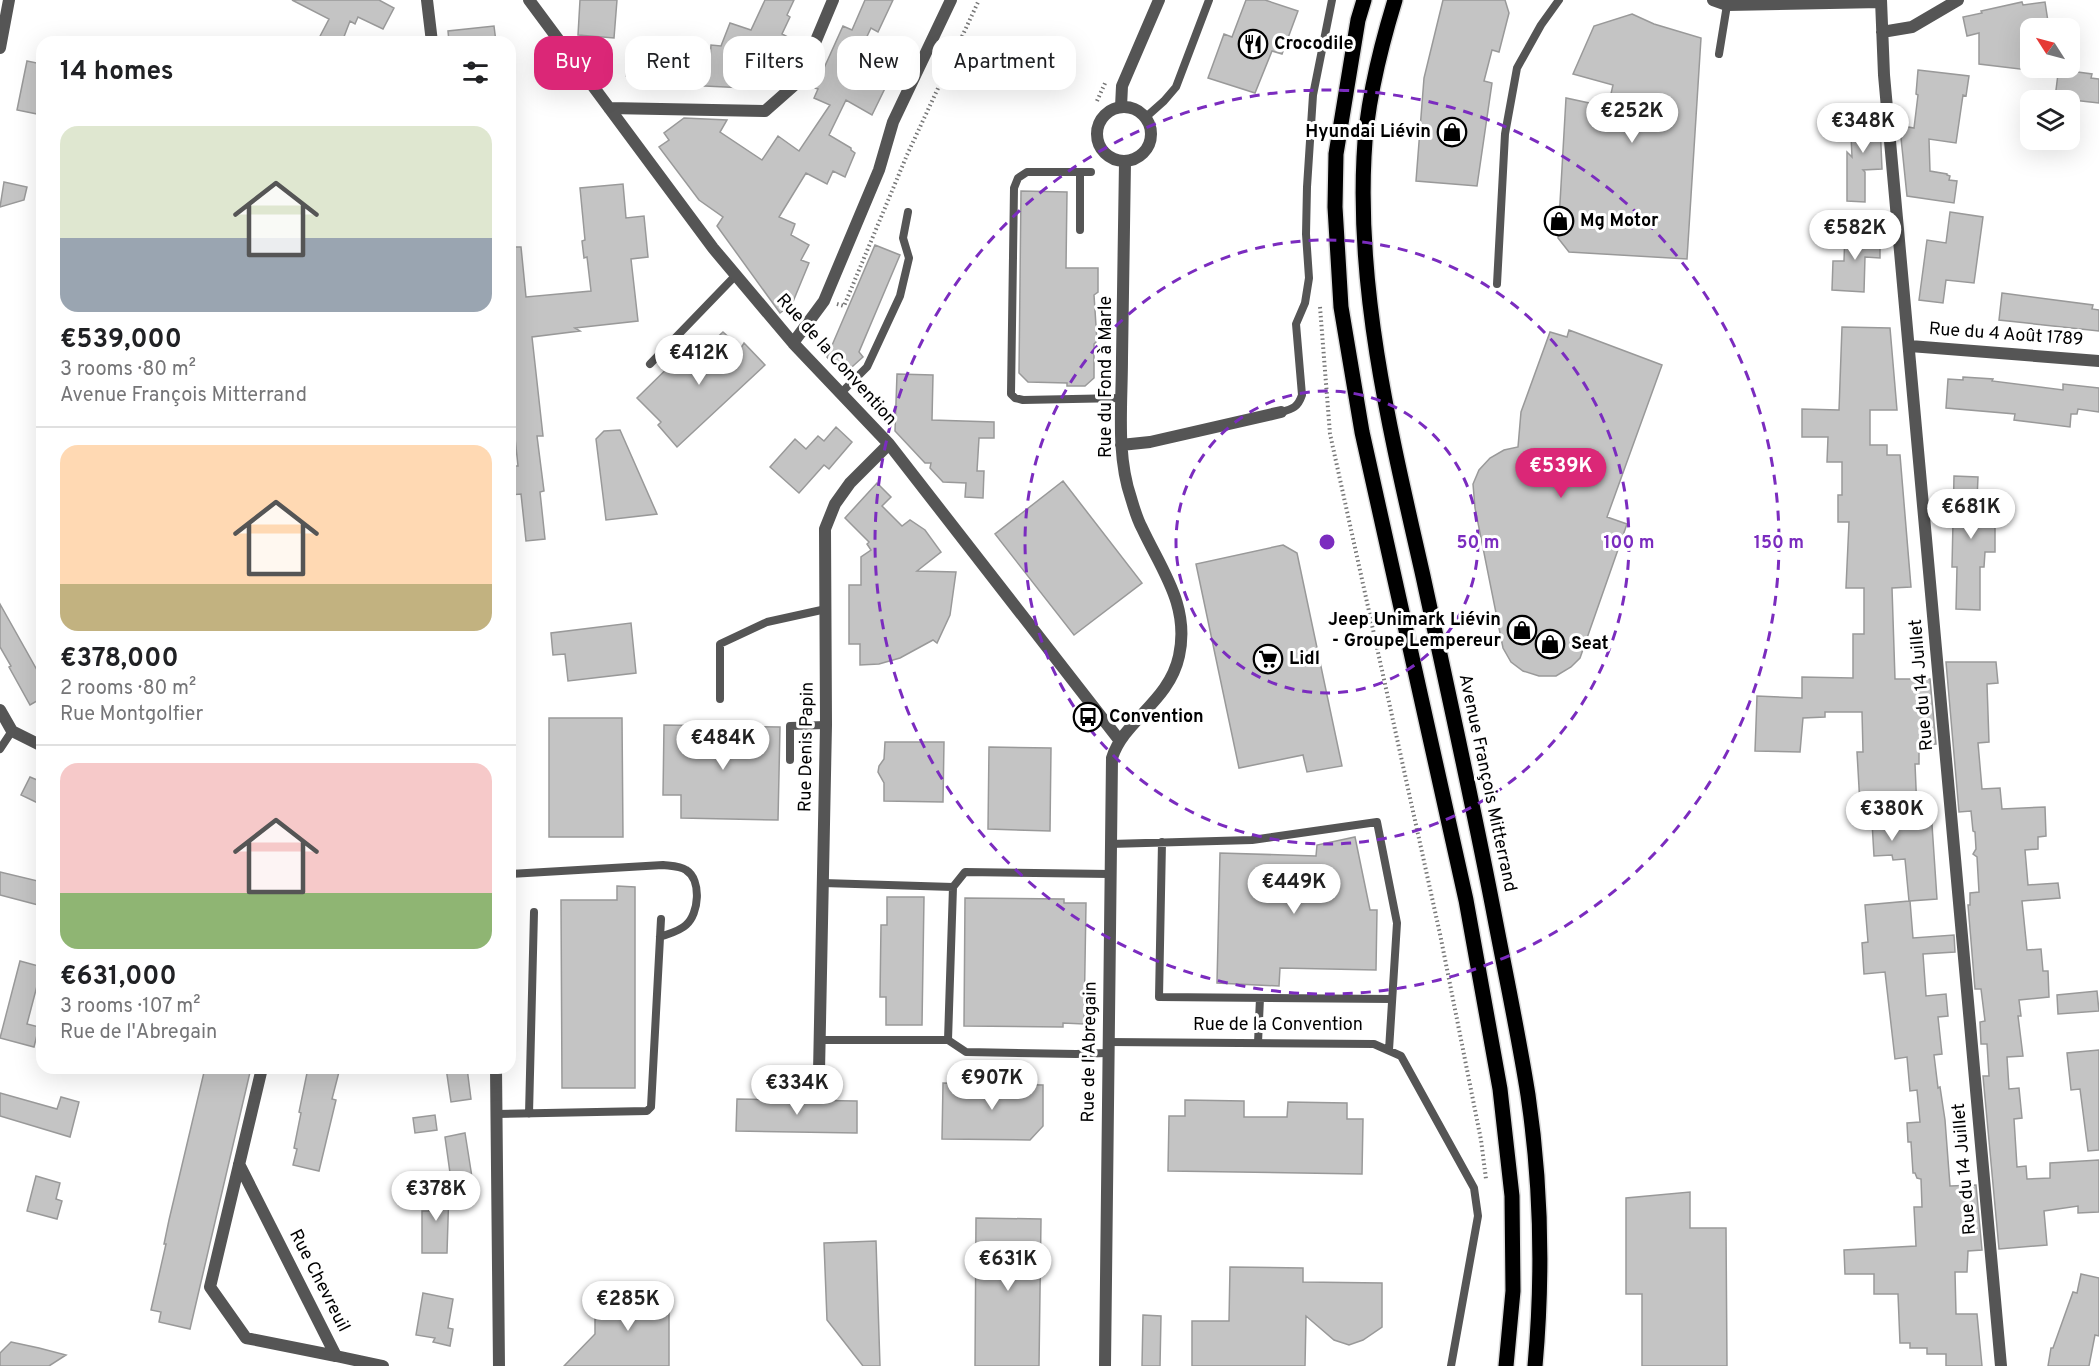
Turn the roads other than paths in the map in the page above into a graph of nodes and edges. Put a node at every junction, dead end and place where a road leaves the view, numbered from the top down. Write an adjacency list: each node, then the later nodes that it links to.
1 (9, 0): 18 (street)
2 (427, 0): 17 (street)
3 (529, 0): 21 (street, Rue de la Convention)
4 (833, 0): 21 (street)
5 (951, 0): 30 (street)
6 (1159, 0): 20 (street)
7 (1209, 0): 22 (lane)
8 (1332, 0): 36 (lane)
9 (1364, 0): 75 (main road)
10 (1395, 0): 76 (main road, Avenue François Mitterrand)
11 (1559, 0): 29 (lane)
12 (1713, 0): 15 (street)
13 (1958, 0): 16 (street)
14 (1881, 1): 15 (street); 16 (street, Rue du 14 Juillet)
15 (1727, 5): 19 (lane)
16 (1882, 32): 31 (street, Rue du 14 Juillet)
17 (431, 36)
18 (0, 48)
19 (1719, 54)
20 (1121, 106): 22 (street); 23 (street)
21 (609, 108): 28 (street, Rue de la Convention)
22 (1146, 117): 23 (street)
23 (1125, 162): 35 (street, Rue du Fond à Marle)
24 (1080, 172): 25 (lane); 27 (lane); 35 (lane)
25 (1091, 172)
26 (908, 212): 34 (lane)
27 (1080, 230)
28 (736, 276): 30 (street, Rue de la Convention); 33 (lane)
29 (1497, 284)
30 (793, 343): 34 (street, Rue de la Convention)
31 (1910, 346): 32 (street, Rue du 4 Août 1789); 77 (street, Rue du 14 Juillet)
32 (2099, 361)
33 (650, 364)
34 (840, 393): 37 (street, Rue de la Convention)
35 (1122, 398): 38 (street, Rue du Fond à Marle)
36 (1281, 412): 38 (street)
37 (889, 444): 39 (street, Rue Denis Papin); 44 (street, Rue de la Convention)
38 (1121, 445): 44 (street, Rue du Fond à Marle)
39 (826, 609): 40 (lane); 42 (street, Rue Denis Papin)
40 (720, 699)
41 (0, 710): 43 (street)
42 (826, 725): 47 (lane); 52 (street, Rue Denis Papin)
43 (12, 731): 45 (street); 46 (lane)
44 (1120, 741): 49 (street, Rue de l'Abregain)
45 (36, 743)
46 (0, 750)
47 (790, 760)
48 (1162, 842): 49 (lane); 57 (lane); 58 (lane)
49 (1110, 844): 51 (street, Rue de l'Abregain)
50 (516, 874): 56 (lane)
51 (1110, 874): 53 (lane); 62 (street, Rue de l'Abregain)
52 (823, 883): 53 (lane); 59 (street, Rue Denis Papin)
53 (954, 887): 60 (lane)
54 (534, 912): 68 (lane)
55 (661, 919): 56 (lane)
56 (660, 937): 68 (lane)
57 (1260, 998): 58 (lane); 61 (lane)
58 (1392, 999): 63 (lane)
59 (820, 1040): 60 (lane); 64 (street, Rue Denis Papin)
60 (948, 1040): 62 (lane, Rue de la Convention)
61 (1258, 1043): 62 (lane, Rue de la Convention); 63 (lane, Rue de la Convention)
62 (1108, 1047): 73 (street, Rue de l'Abregain)
63 (1389, 1050): 74 (lane)
64 (819, 1072)
65 (261, 1074): 69 (street, Rue Chevreuil)
66 (496, 1074): 67 (street)
67 (496, 1114): 68 (lane); 72 (street)
68 (529, 1114)
69 (239, 1164): 70 (street, Rue Chevreuil); 70 (street, Rue Chevreuil)
70 (336, 1356): 71 (street)
71 (383, 1366)
72 (499, 1366)
73 (1105, 1366)
74 (1450, 1366)
75 (1506, 1366)
76 (1535, 1366)
77 (2001, 1366)

